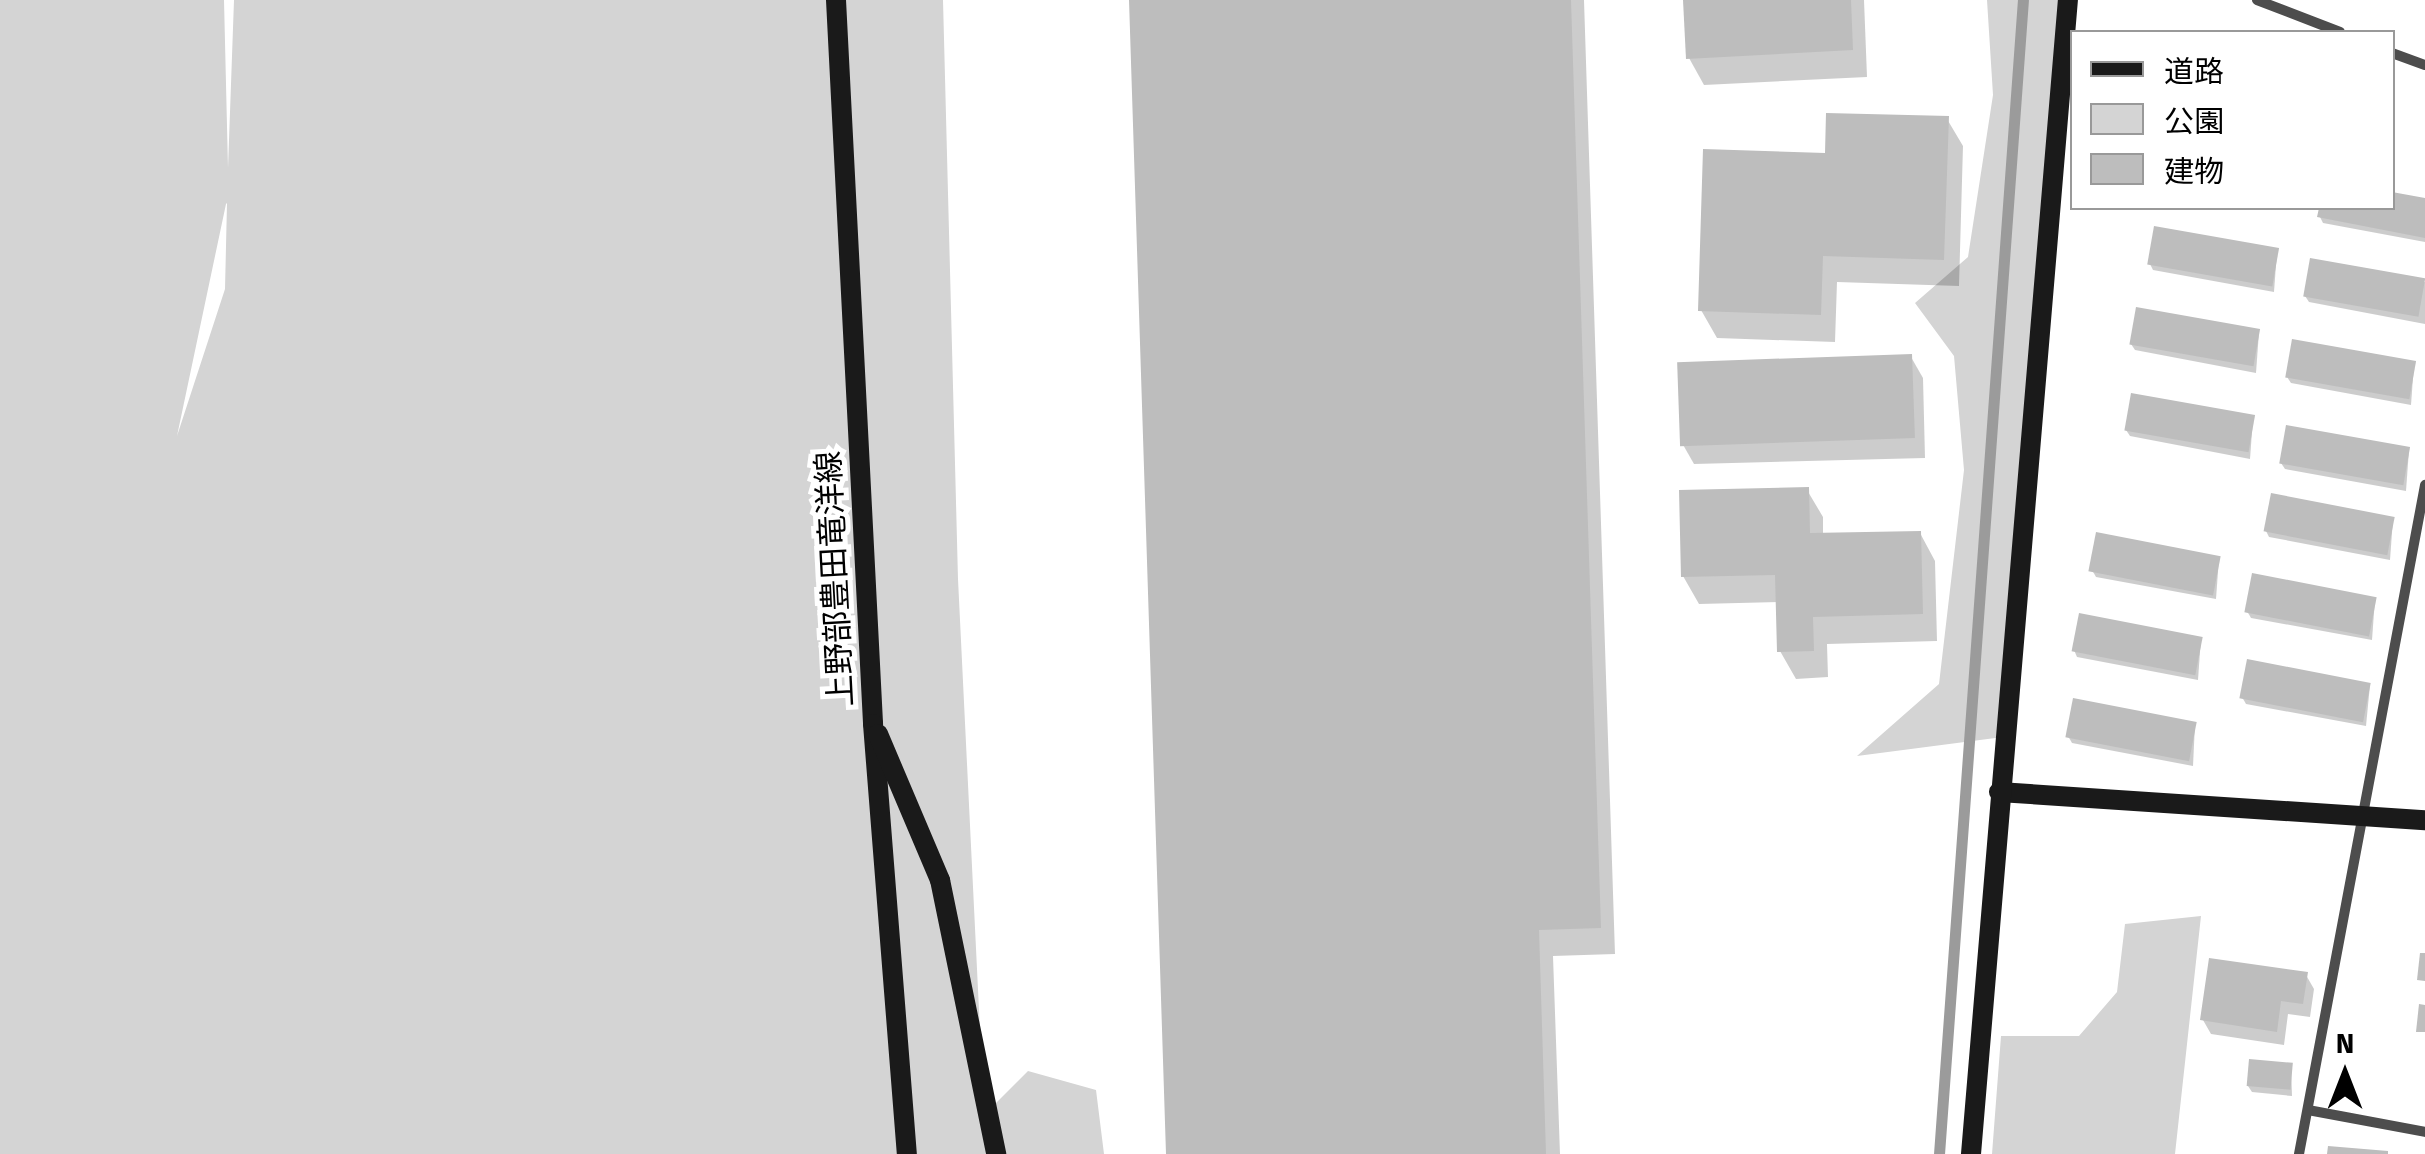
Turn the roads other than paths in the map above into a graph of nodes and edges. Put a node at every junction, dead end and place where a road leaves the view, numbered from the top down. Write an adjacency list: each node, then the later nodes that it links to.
1 (836, 0): 8 (street, 上野部豊田竜洋線)
2 (2068, 0): 9 (street)
3 (2257, 0): 4 (street)
4 (2335, 30)
5 (2395, 54): 6 (street)
6 (2425, 66)
7 (2425, 485): 10 (street)
8 (873, 724): 14 (street, 上野部豊田竜洋線); 15 (street)
9 (1999, 792): 10 (street); 16 (street)
10 (2365, 814): 11 (street); 12 (street)
11 (2425, 820)
12 (2308, 1110): 13 (street); 17 (street)
13 (2425, 1132)
14 (907, 1154)
15 (996, 1154)
16 (1971, 1154)
17 (2299, 1154)

